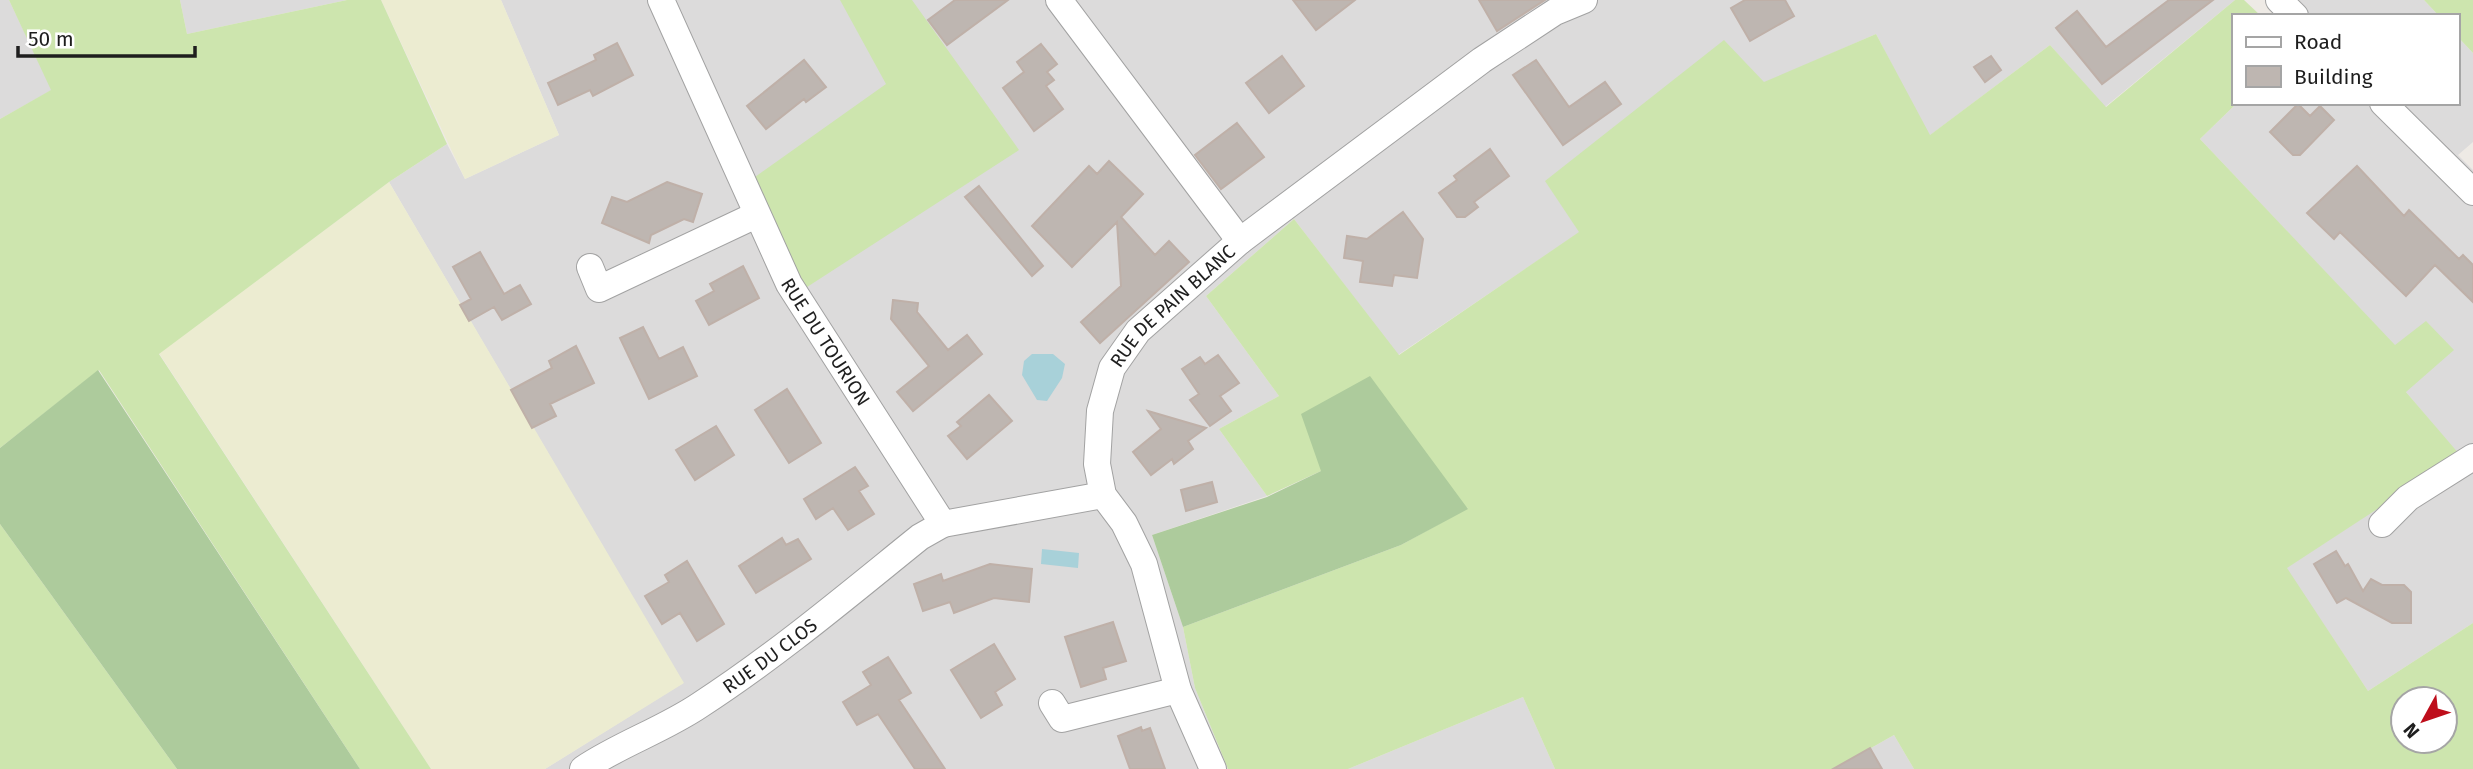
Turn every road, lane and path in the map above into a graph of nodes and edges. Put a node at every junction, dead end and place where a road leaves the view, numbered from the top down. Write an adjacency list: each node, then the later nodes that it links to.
1 (661, 0): 8 (street, RUE DU TOURION)
2 (1059, 0): 9 (street)
3 (1584, 0): 9 (street, RUE DE PAIN BLANC)
4 (2279, 0): 5 (street)
5 (2293, 14)
6 (2385, 105): 7 (street)
7 (2473, 192)
8 (756, 215): 10 (street); 13 (street, RUE DU TOURION)
9 (1240, 242): 12 (street, RUE DE PAIN BLANC)
10 (590, 267)
11 (2473, 457): 14 (street)
12 (1102, 495): 13 (street); 15 (street)
13 (943, 524): 17 (street, RUE DU CLOS)
14 (2382, 524)
15 (1178, 690): 16 (street); 18 (street)
16 (1052, 703)
17 (583, 769)
18 (1213, 769)

